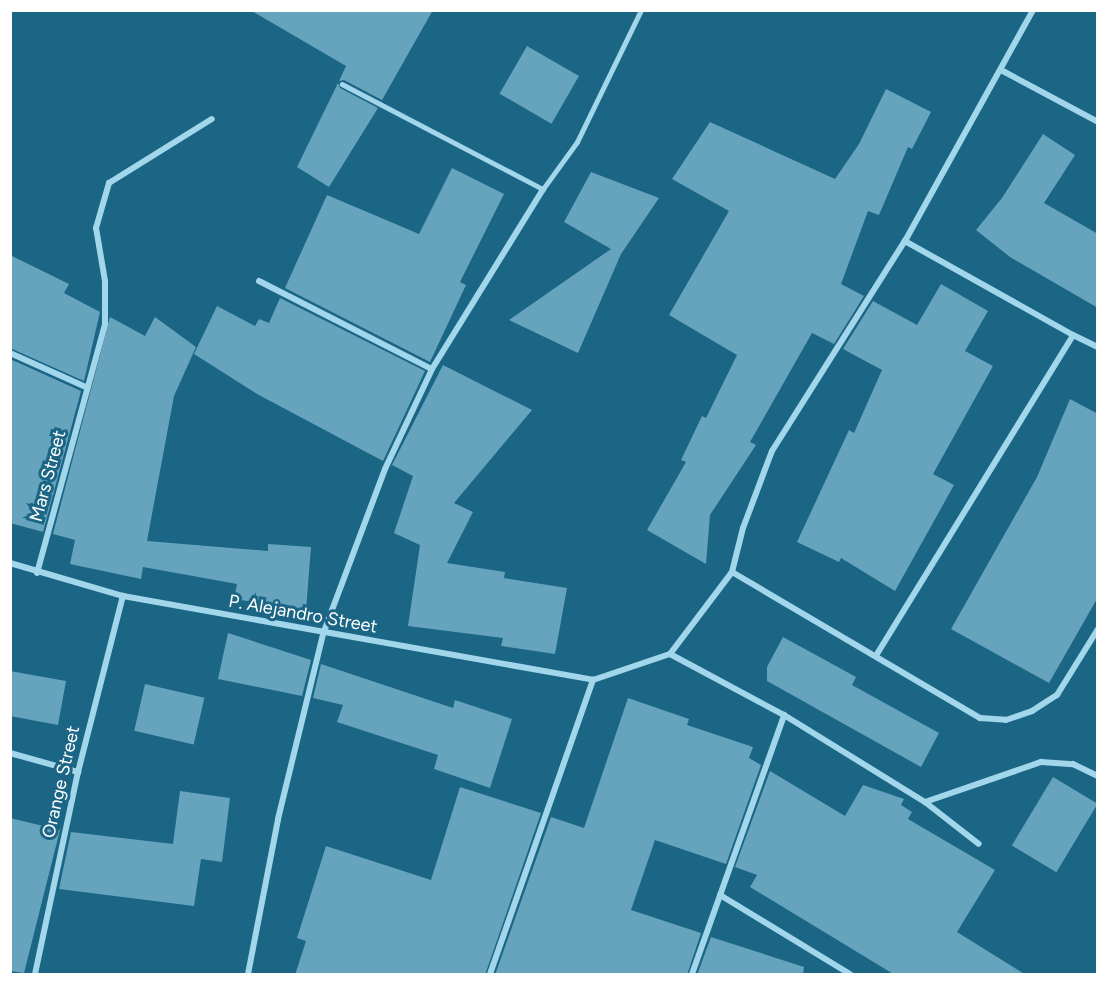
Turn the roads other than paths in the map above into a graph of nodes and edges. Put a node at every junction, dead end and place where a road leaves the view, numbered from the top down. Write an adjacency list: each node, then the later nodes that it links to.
1 (641, 10): 7 (lane)
2 (1033, 10): 3 (street)
3 (1001, 70): 6 (street); 8 (street)
4 (342, 84): 7 (lane)
5 (212, 119): 14 (street, Mars Street)
6 (1098, 122)
7 (543, 189): 13 (street)
8 (905, 241): 10 (street); 16 (street)
9 (259, 281): 13 (street)
10 (1073, 335): 11 (street); 22 (street)
11 (1098, 347)
12 (10, 353): 14 (street)
13 (432, 369): 20 (street)
14 (88, 388): 17 (street, Mars Street)
15 (10, 563): 17 (street, P. Alejandro Street)
16 (732, 572): 21 (street); 22 (street)
17 (37, 573): 18 (street, P. Alejandro Street)
18 (123, 597): 20 (street, P. Alejandro Street); 26 (street, Orange Street)
19 (1098, 629): 22 (street)
20 (323, 634): 23 (street, P. Alejandro Street); 32 (street)
21 (670, 654): 23 (street); 24 (street)
22 (877, 654)
23 (593, 680): 33 (street)
24 (784, 715): 28 (street); 30 (street)
25 (10, 753): 26 (street)
26 (78, 772): 31 (street, Orange Street)
27 (1098, 776): 28 (street)
28 (925, 802): 29 (street)
29 (979, 844)
30 (720, 895): 34 (street); 35 (street)
31 (35, 975)
32 (248, 975)
33 (490, 975)
34 (692, 975)
35 (850, 975)

